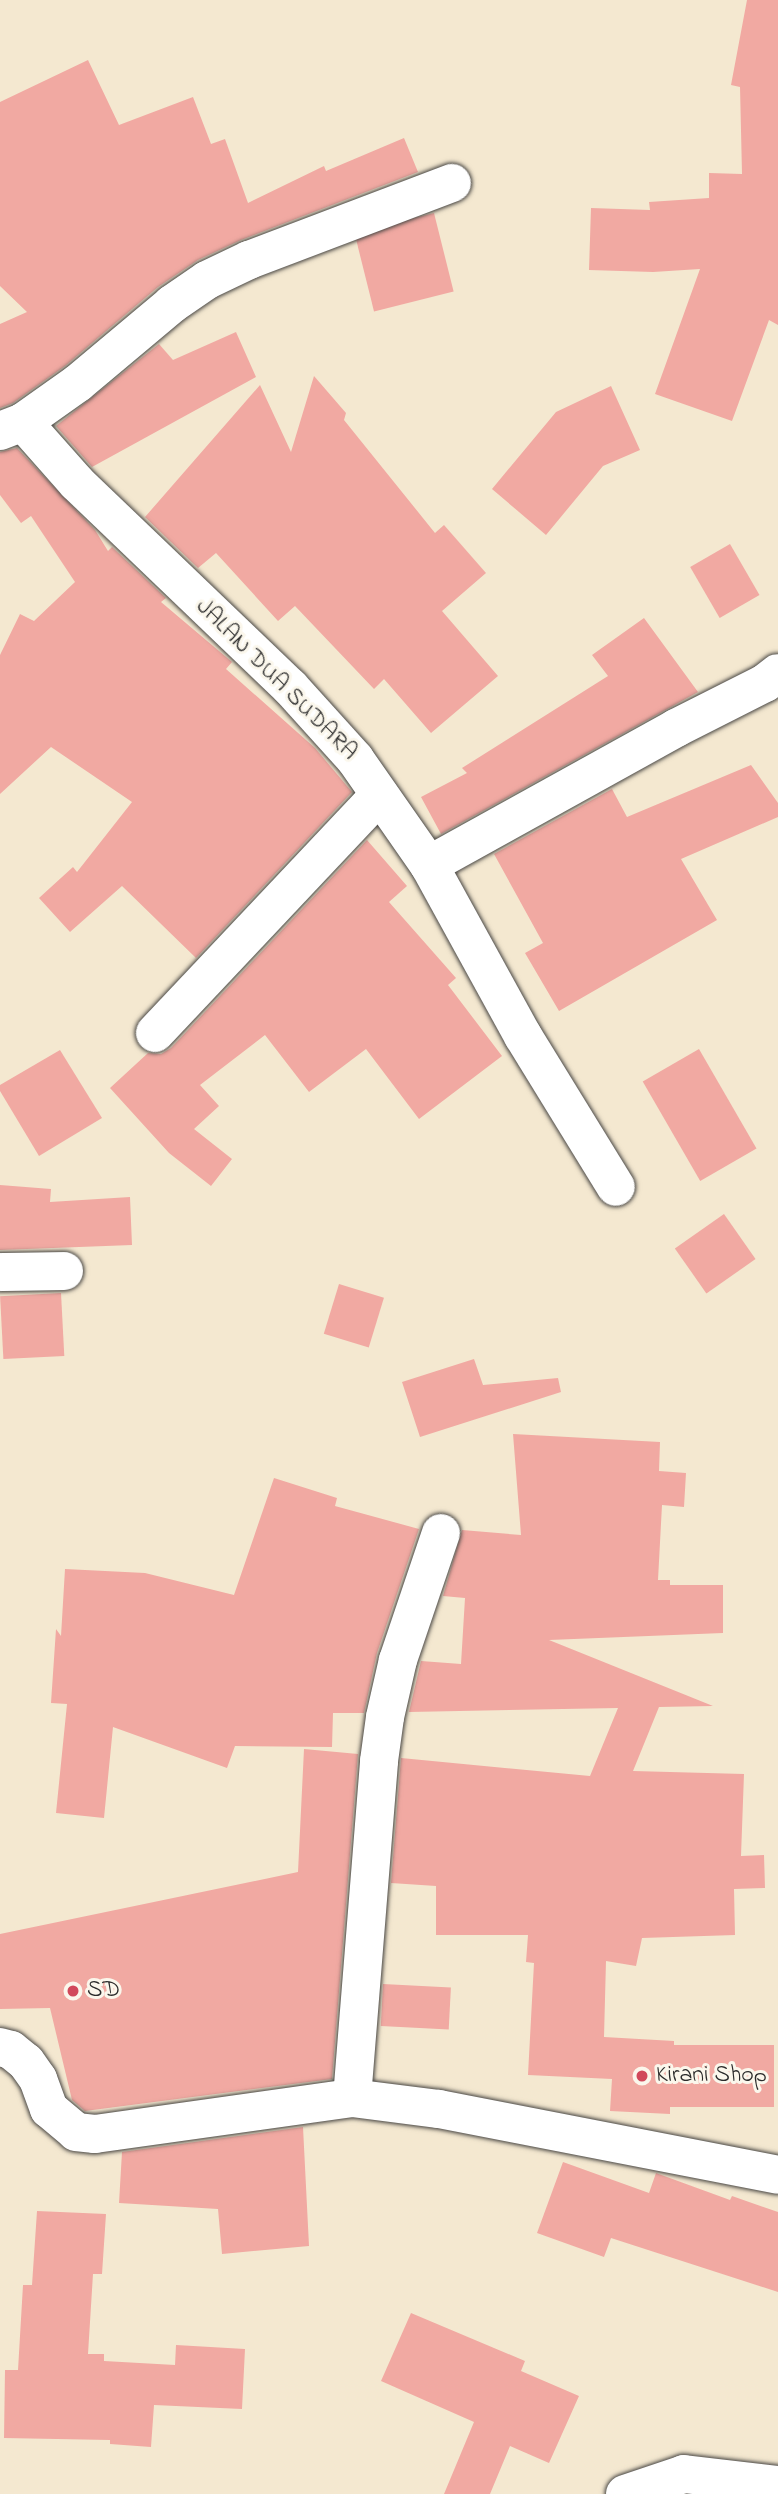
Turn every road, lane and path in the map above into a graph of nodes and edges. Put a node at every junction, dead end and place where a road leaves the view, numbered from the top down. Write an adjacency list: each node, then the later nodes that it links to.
1 (452, 183): 2 (street, JALAN DUA SUDARA)
2 (12, 426): 4 (street, JALAN DUA SUDARA)
3 (778, 673): 5 (street)
4 (379, 795): 5 (street, JALAN DUA SUDARA); 6 (street)
5 (429, 865): 7 (street, JALAN DUA SUDARA)
6 (155, 1033)
7 (616, 1187)
8 (65, 1271): 9 (street)
9 (0, 1272)
10 (441, 1533): 12 (street)
11 (0, 2047): 12 (street)
12 (352, 2098): 13 (street)
13 (778, 2175)
14 (778, 2485): 15 (street)
15 (625, 2494)

